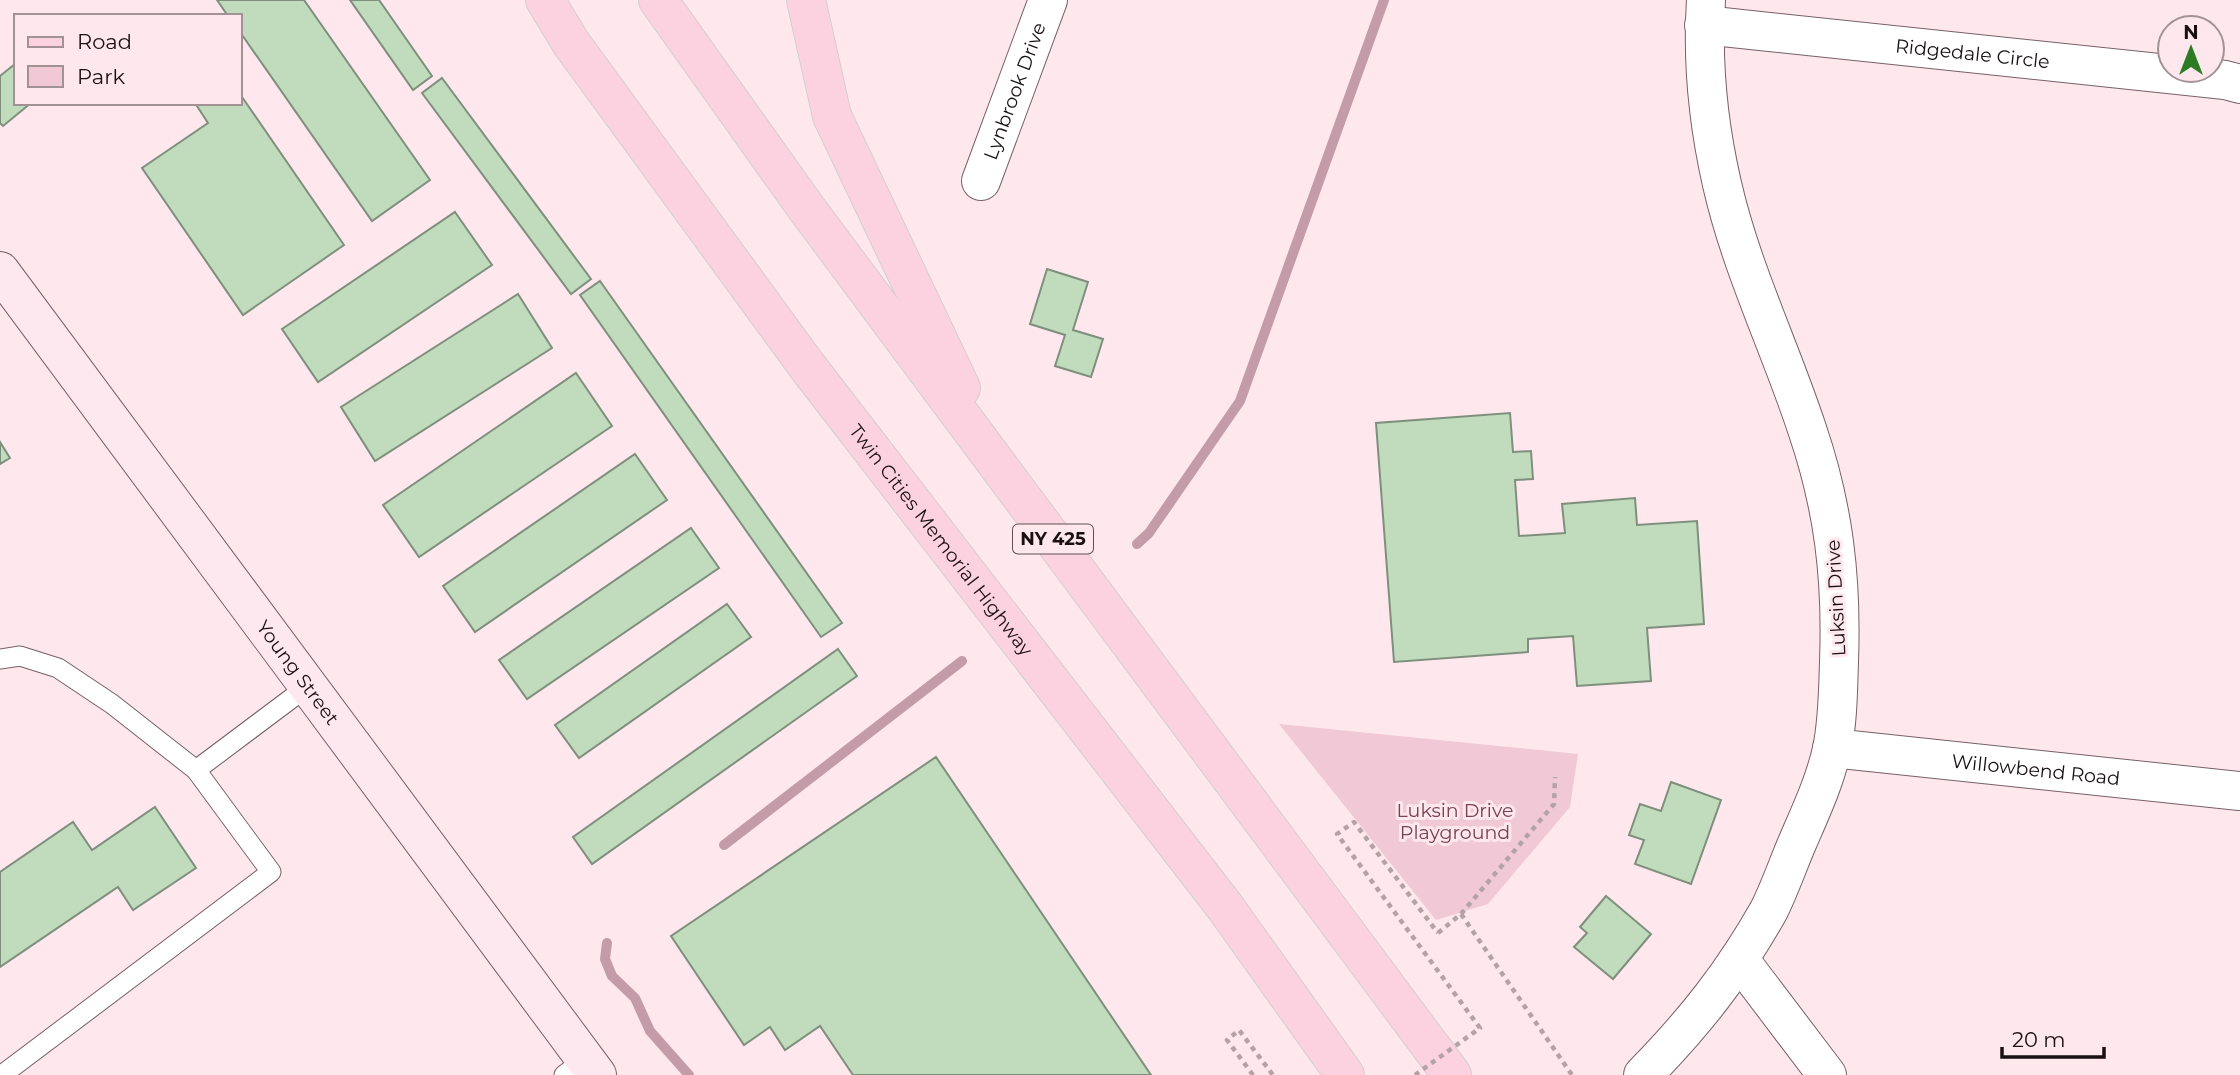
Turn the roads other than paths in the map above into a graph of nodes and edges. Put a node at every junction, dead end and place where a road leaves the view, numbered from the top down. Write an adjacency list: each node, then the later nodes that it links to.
1 (532, 0): 7 (main road)
2 (545, 0): 7 (main road, Twin Cities Memorial Highway)
3 (658, 0): 11 (main road, NY 425)
4 (806, 0): 11 (main road)
5 (1048, 0): 9 (street, Lynbrook Drive)
6 (1705, 13): 8 (street, Ridgedale Circle); 14 (street, Luksin Drive)
7 (570, 43): 20 (main road, Twin Cities Memorial Highway)
8 (2240, 83)
9 (981, 181)
10 (0, 271): 13 (street, Young Street)
11 (996, 463): 21 (main road, NY 425)
12 (0, 659): 15 (lane)
13 (309, 686): 15 (lane); 18 (street, Young Street)
14 (1832, 748): 16 (street, Willowbend Road); 17 (street, Luksin Drive)
15 (196, 770): 19 (lane)
16 (2240, 791)
17 (1739, 959): 22 (street, Luksin Drive); 23 (street)
18 (582, 1070)
19 (2, 1075)
20 (1345, 1075)
21 (1452, 1075)
22 (1643, 1075)
23 (1826, 1075)

